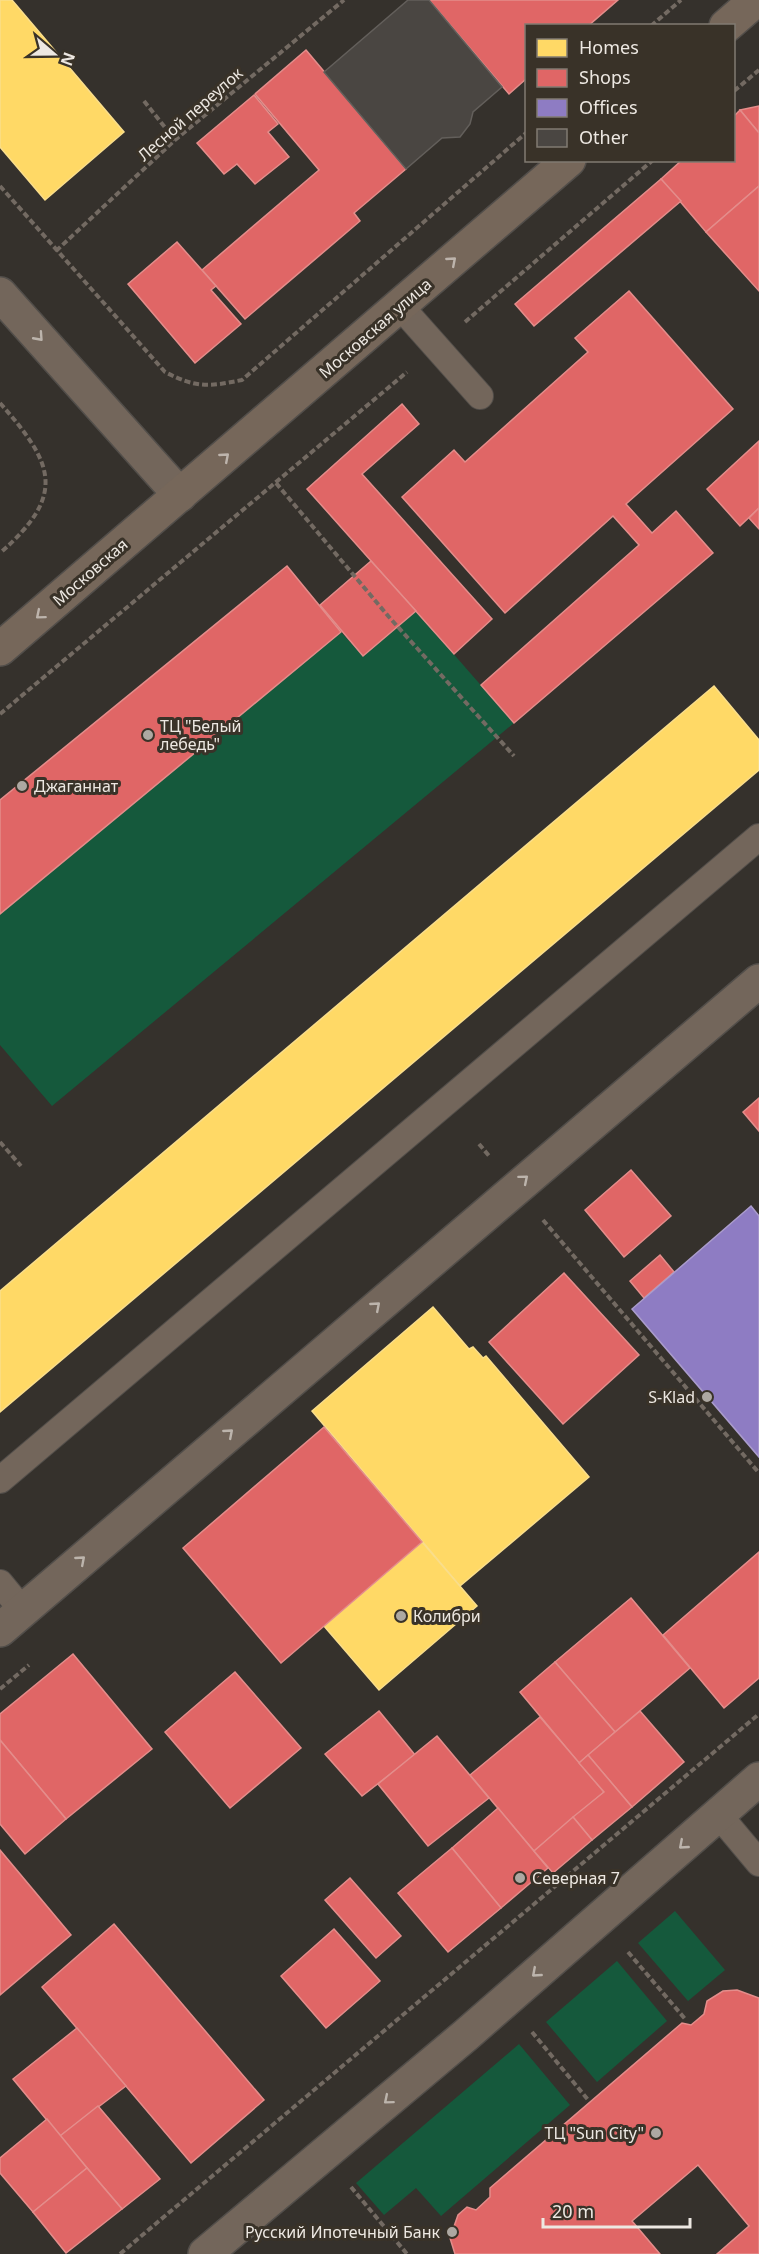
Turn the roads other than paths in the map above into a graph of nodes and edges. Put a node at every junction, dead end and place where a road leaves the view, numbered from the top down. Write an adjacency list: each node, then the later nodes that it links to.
1 (756, 0): 2 (main road)
2 (728, 24)
3 (567, 162): 5 (main road, Московская улица, one-way to 3)
4 (0, 294): 7 (street, one-way to 7)
5 (400, 306): 6 (lane); 7 (main road, Московская улица, one-way to 5)
6 (480, 396)
7 (180, 495): 8 (main road, Московская, one-way to 8)
8 (0, 649)
9 (759, 837): 11 (lane)
10 (759, 981): 13 (street, one-way to 10)
11 (0, 1480)
12 (0, 1583): 13 (lane)
13 (20, 1613)
14 (756, 1789): 15 (street)
15 (718, 1814): 16 (lane); 17 (street, one-way to 17)
16 (759, 1863)
17 (205, 2254)

